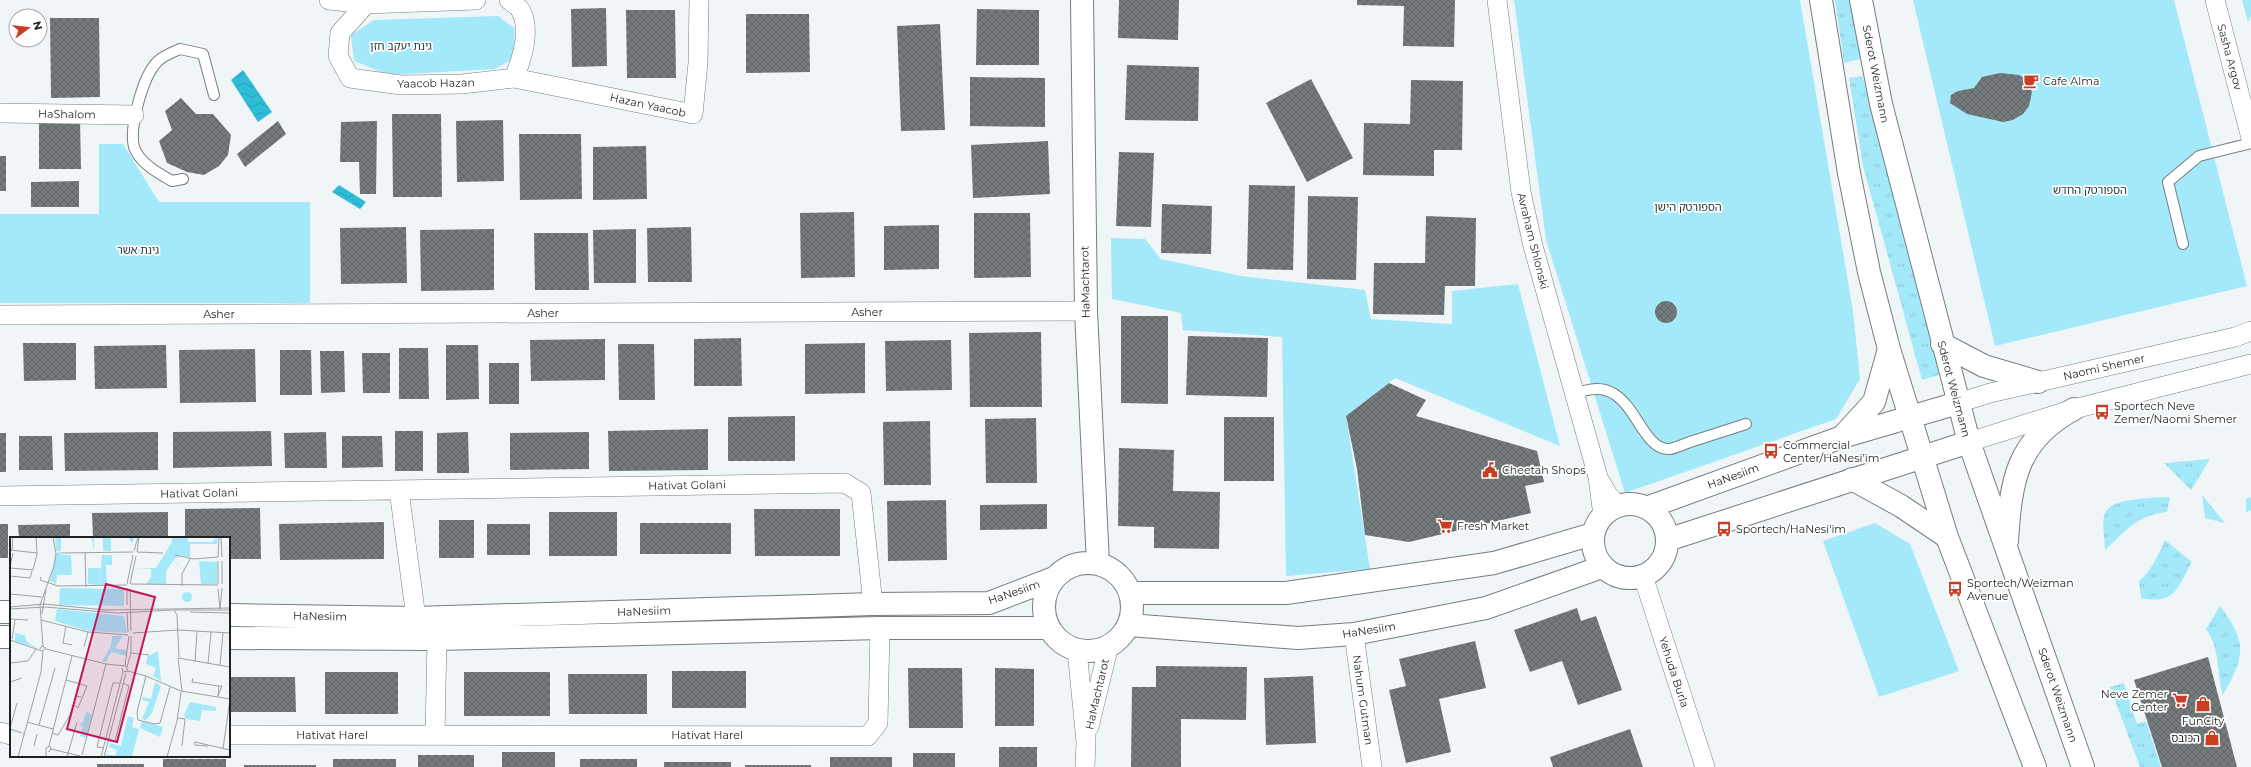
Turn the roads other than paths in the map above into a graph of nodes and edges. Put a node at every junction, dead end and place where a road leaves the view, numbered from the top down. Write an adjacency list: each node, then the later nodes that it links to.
1 (329, 0): 10 (street)
2 (476, 0): 10 (street)
3 (509, 0): 11 (street)
4 (699, 0): 11 (street, Hazan Yaacob)
5 (1082, 0): 19 (street, HaMachtarot)
6 (1497, 0): 26 (street, Avraham Shlonski)
7 (1821, 0): 23 (street)
8 (1861, 0): 22 (street, Sderot Weizmann)
9 (2215, 0): 15 (street, Sasha Argov)
10 (366, 4): 11 (street, Yaacob Hazan)
11 (514, 78)
12 (214, 95): 14 (lane)
13 (0, 113): 14 (street, HaShalom)
14 (134, 115): 17 (lane)
15 (2251, 138)
16 (2251, 143): 18 (lane)
17 (183, 179)
18 (2183, 244)
19 (1086, 311): 20 (street, Asher); 42 (street, HaMachtarot)
20 (0, 315)
21 (2251, 330): 25 (street, Naomi Shemer)
22 (1942, 344): 25 (street); 27 (street, Sderot Weizmann)
23 (1889, 349): 29 (street); 31 (street)
24 (2251, 364): 28 (street)
25 (2038, 382): 27 (street, Naomi Shemer)
26 (1574, 395): 30 (lane); 38 (street, Avraham Shlonski)
27 (1958, 403): 29 (street, HaNesiim); 32 (street, Sderot Weizmann)
28 (2074, 409): 32 (street); 41 (street)
29 (1909, 418): 31 (street, HaNesiim); 33 (street)
30 (1746, 424)
31 (1842, 437): 37 (street, HaNesiim)
32 (1969, 442): 33 (street); 41 (street, Sderot Weizmann)
33 (1921, 458): 34 (street); 39 (street)
34 (1852, 480): 39 (street); 40 (street)
35 (399, 490): 36 (street, Hativat Golani); 47 (street, Hativat Golani); 49 (street)
36 (0, 496)
37 (1646, 508): 38 (street); 40 (street)
38 (1605, 519): 43 (street); 46 (street)
39 (1947, 537): 66 (street)
40 (1666, 540): 44 (street)
41 (2007, 550): 67 (street, Sderot Weizmann)
42 (1098, 564): 45 (street); 46 (street)
43 (1602, 567): 44 (street); 53 (street, HaNesiim)
44 (1643, 576): 65 (street, Yehuda Burla)
45 (1054, 578): 47 (street, HaNesiim); 52 (street)
46 (1130, 593): 50 (street)
47 (873, 604): 49 (street, HaNesiim)
48 (230, 615): 49 (street, HaNesiim)
49 (416, 618)
50 (1128, 625): 53 (street, HaNesiim); 56 (street)
51 (880, 628): 52 (street, HaNesiim); 55 (street, HaNesiim); 61 (street, Hativat Harel)
52 (1049, 628): 57 (street)
53 (1354, 634): 64 (street, Nahum Gutman)
54 (230, 638): 55 (street, HaNesiim)
55 (437, 639): 61 (street)
56 (1109, 645): 57 (street); 62 (street, HaMachtarot)
57 (1077, 650): 62 (street, HaMachtarot)
58 (0, 732): 59 (street)
59 (10, 735)
60 (230, 735): 61 (street, Hativat Harel)
61 (435, 735)
62 (1086, 742): 63 (street, HaMachtarot)
63 (1085, 767)
64 (1372, 767)
65 (1705, 767)
66 (2035, 767)
67 (2083, 767)

